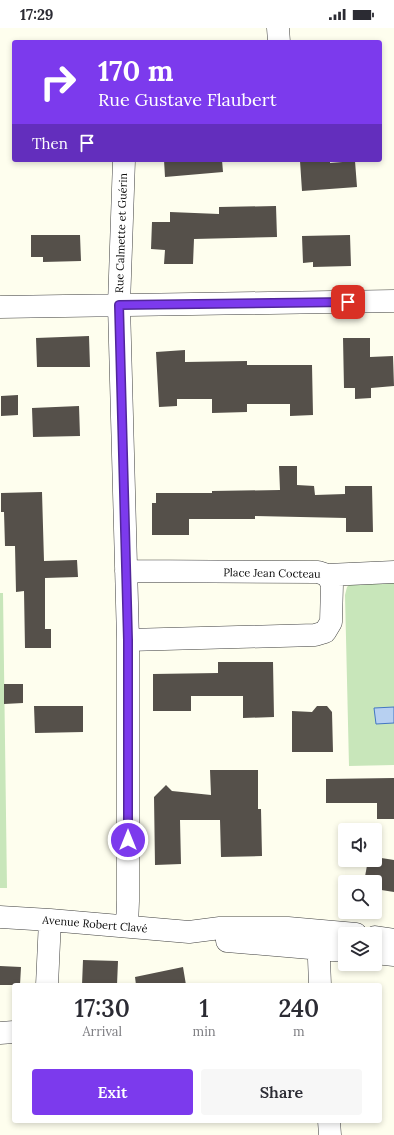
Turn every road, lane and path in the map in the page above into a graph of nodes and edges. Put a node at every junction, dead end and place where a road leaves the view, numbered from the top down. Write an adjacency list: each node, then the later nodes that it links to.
1 (278, 28): 2 (street)
2 (279, 40)
3 (124, 162): 5 (street, Rue Calmette et Guérin)
4 (394, 301): 5 (street)
5 (119, 305): 6 (street); 7 (street, Rue Calmette et Guérin)
6 (0, 307)
7 (126, 571): 9 (street, Place Jean Cocteau); 10 (street, Rue Calmette et Guérin)
8 (394, 572): 9 (street)
9 (327, 575): 10 (street, Place Jean Cocteau)
10 (128, 640): 13 (street, Rue Calmette et Guérin)
11 (0, 917): 12 (street, Avenue Robert Clavé)
12 (50, 920): 13 (street, Avenue Robert Clavé); 21 (street)
13 (127, 926): 16 (street, Avenue Robert Clavé)
14 (338, 936): 16 (street, Avenue Robert Clavé)
15 (382, 938): 17 (street)
16 (320, 939): 18 (street, Avenue Robert Clavé); 22 (street)
17 (394, 940)
18 (338, 948)
19 (382, 954): 20 (street)
20 (394, 955)
21 (47, 983)
22 (320, 983)
23 (12, 1032): 24 (street)
24 (0, 1033)
25 (329, 1123): 26 (street)
26 (330, 1135)

